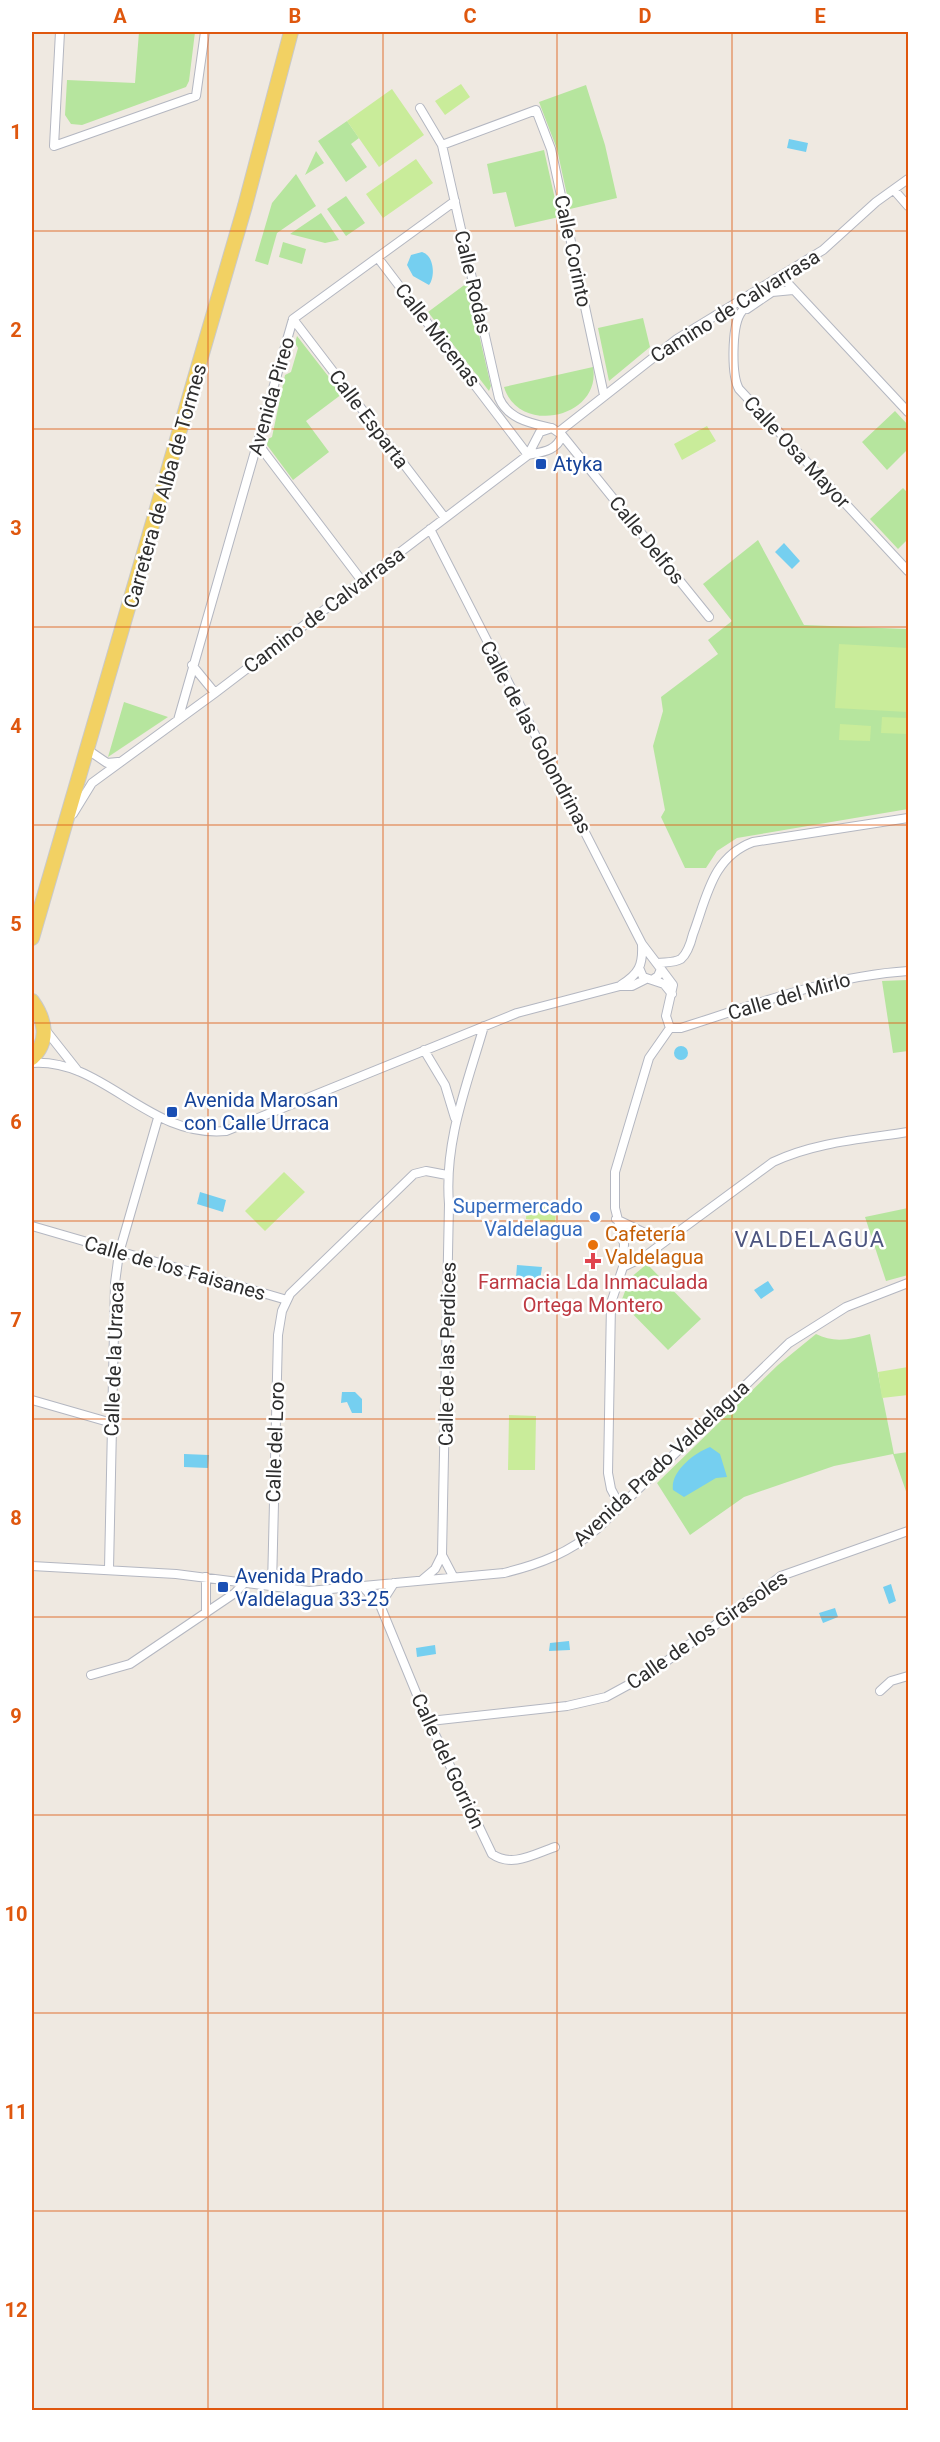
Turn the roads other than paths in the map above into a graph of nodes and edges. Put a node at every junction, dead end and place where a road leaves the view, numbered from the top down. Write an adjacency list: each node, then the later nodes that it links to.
1 (60, 32): 2 (street)
2 (205, 32)
3 (291, 32): 34 (main road, Carretera de Alba de Tormes)
4 (420, 108): 5 (street, Calle Rodas)
5 (442, 145): 8 (street, Calle Rodas); 18 (street, Calle Corinto)
6 (909, 179): 7 (street, Camino de Calvarrasa)
7 (894, 190): 9 (street); 11 (street, Camino de Calvarrasa)
8 (455, 201): 10 (street, Avenida Pireo); 19 (street, Calle Rodas)
9 (909, 206)
10 (378, 258): 17 (street, Avenida Pireo); 19 (street, Calle Micenas)
11 (782, 277): 12 (street, Camino de Calvarrasa); 13 (street)
12 (770, 289): 13 (street); 14 (street, Camino de Calvarrasa); 15 (street)
13 (793, 290): 20 (street)
14 (755, 292): 15 (street); 16 (street, Calle Osa Mayor); 18 (street, Camino de Calvarrasa)
15 (757, 303): 16 (street)
16 (740, 314): 28 (street, Calle Osa Mayor)
17 (293, 319): 22 (street, Avenida Pireo); 26 (street, Calle Esparta)
18 (604, 395): 21 (street, Camino de Calvarrasa)
19 (501, 410): 21 (street); 25 (street, Calle Micenas)
20 (909, 412)
21 (558, 431): 23 (street); 24 (street); 30 (street, Calle Delfos)
22 (258, 444): 29 (street); 31 (street, Avenida Pireo)
23 (531, 446): 24 (street); 25 (street)
24 (539, 453): 25 (street, Camino de Calvarrasa)
25 (528, 455): 26 (street, Camino de Calvarrasa)
26 (445, 518): 27 (street, Camino de Calvarrasa)
27 (430, 529): 29 (street, Camino de Calvarrasa); 39 (street, Calle de las Golondrinas)
28 (909, 571)
29 (363, 581): 32 (street, Camino de Calvarrasa)
30 (709, 617)
31 (192, 665): 32 (street); 33 (street, Avenida Pireo)
32 (215, 693): 33 (street, Camino de Calvarrasa)
33 (178, 720): 35 (street, Camino de Calvarrasa)
34 (88, 750): 35 (street); 37 (main road, Carretera de Alba de Tormes)
35 (119, 762): 37 (street, Camino de Calvarrasa)
36 (909, 818): 39 (street)
37 (64, 831): 38 (main road, Carretera de Alba de Tormes)
38 (32, 938)
39 (651, 964): 41 (street); 41 (street); 42 (street); 43 (street)
40 (909, 971): 47 (street, Calle del Mirlo)
41 (649, 980): 42 (street); 43 (street)
42 (620, 986): 45 (street)
43 (672, 994): 47 (street)
44 (32, 1000): 46 (main road)
45 (484, 1026): 48 (street); 52 (street, Calle de las Perdices)
46 (44, 1028): 49 (main road); 50 (street)
47 (670, 1028): 57 (street)
48 (424, 1050): 51 (street, Calle de las Perdices); 53 (street)
49 (32, 1061): 50 (street)
50 (78, 1071): 53 (street)
51 (447, 1089): 52 (street); 54 (street, Calle de las Perdices)
52 (466, 1089): 54 (street, Calle de las Perdices)
53 (158, 1118): 60 (street, Calle de la Urraca)
54 (455, 1118): 56 (street, Calle de las Perdices)
55 (909, 1132): 59 (street)
56 (447, 1175): 63 (street, Calle de los Faisanes); 68 (street, Calle de las Perdices)
57 (616, 1218): 59 (street); 61 (street)
58 (32, 1226): 60 (street, Calle de los Faisanes)
59 (664, 1242): 61 (street)
60 (119, 1253): 63 (street, Calle de los Faisanes); 65 (street, Calle de la Urraca)
61 (622, 1267): 66 (street)
62 (909, 1283): 66 (street, Avenida Prado Valdelagua)
63 (287, 1300): 76 (street, Calle del Loro)
64 (32, 1400): 65 (street)
65 (112, 1423): 70 (street, Calle de la Urraca)
66 (620, 1506): 71 (street, Avenida Prado Valdelagua)
67 (909, 1531): 83 (street, Calle de los Girasoles)
68 (442, 1555): 71 (street, Calle de las Perdices); 73 (street)
69 (32, 1566): 70 (street, Avenida Prado Valdelagua)
70 (109, 1569): 72 (street, Avenida Prado Valdelagua)
71 (453, 1576): 73 (street, Avenida Prado Valdelagua)
72 (206, 1577): 74 (street, Avenida Prado Valdelagua); 79 (street)
73 (422, 1580): 75 (street, Avenida Prado Valdelagua)
74 (246, 1581): 76 (street, Avenida Prado Valdelagua); 79 (street)
75 (394, 1583): 77 (street, Avenida Prado Valdelagua); 78 (street)
76 (272, 1586): 77 (street, Avenida Prado Valdelagua)
77 (362, 1586): 78 (street, Calle del Gorrión)
78 (380, 1605): 83 (street, Calle del Gorrión)
79 (206, 1613): 80 (street)
80 (91, 1675)
81 (909, 1676): 82 (street)
82 (880, 1692)
83 (430, 1721): 84 (street, Calle del Gorrión)
84 (555, 1846)

